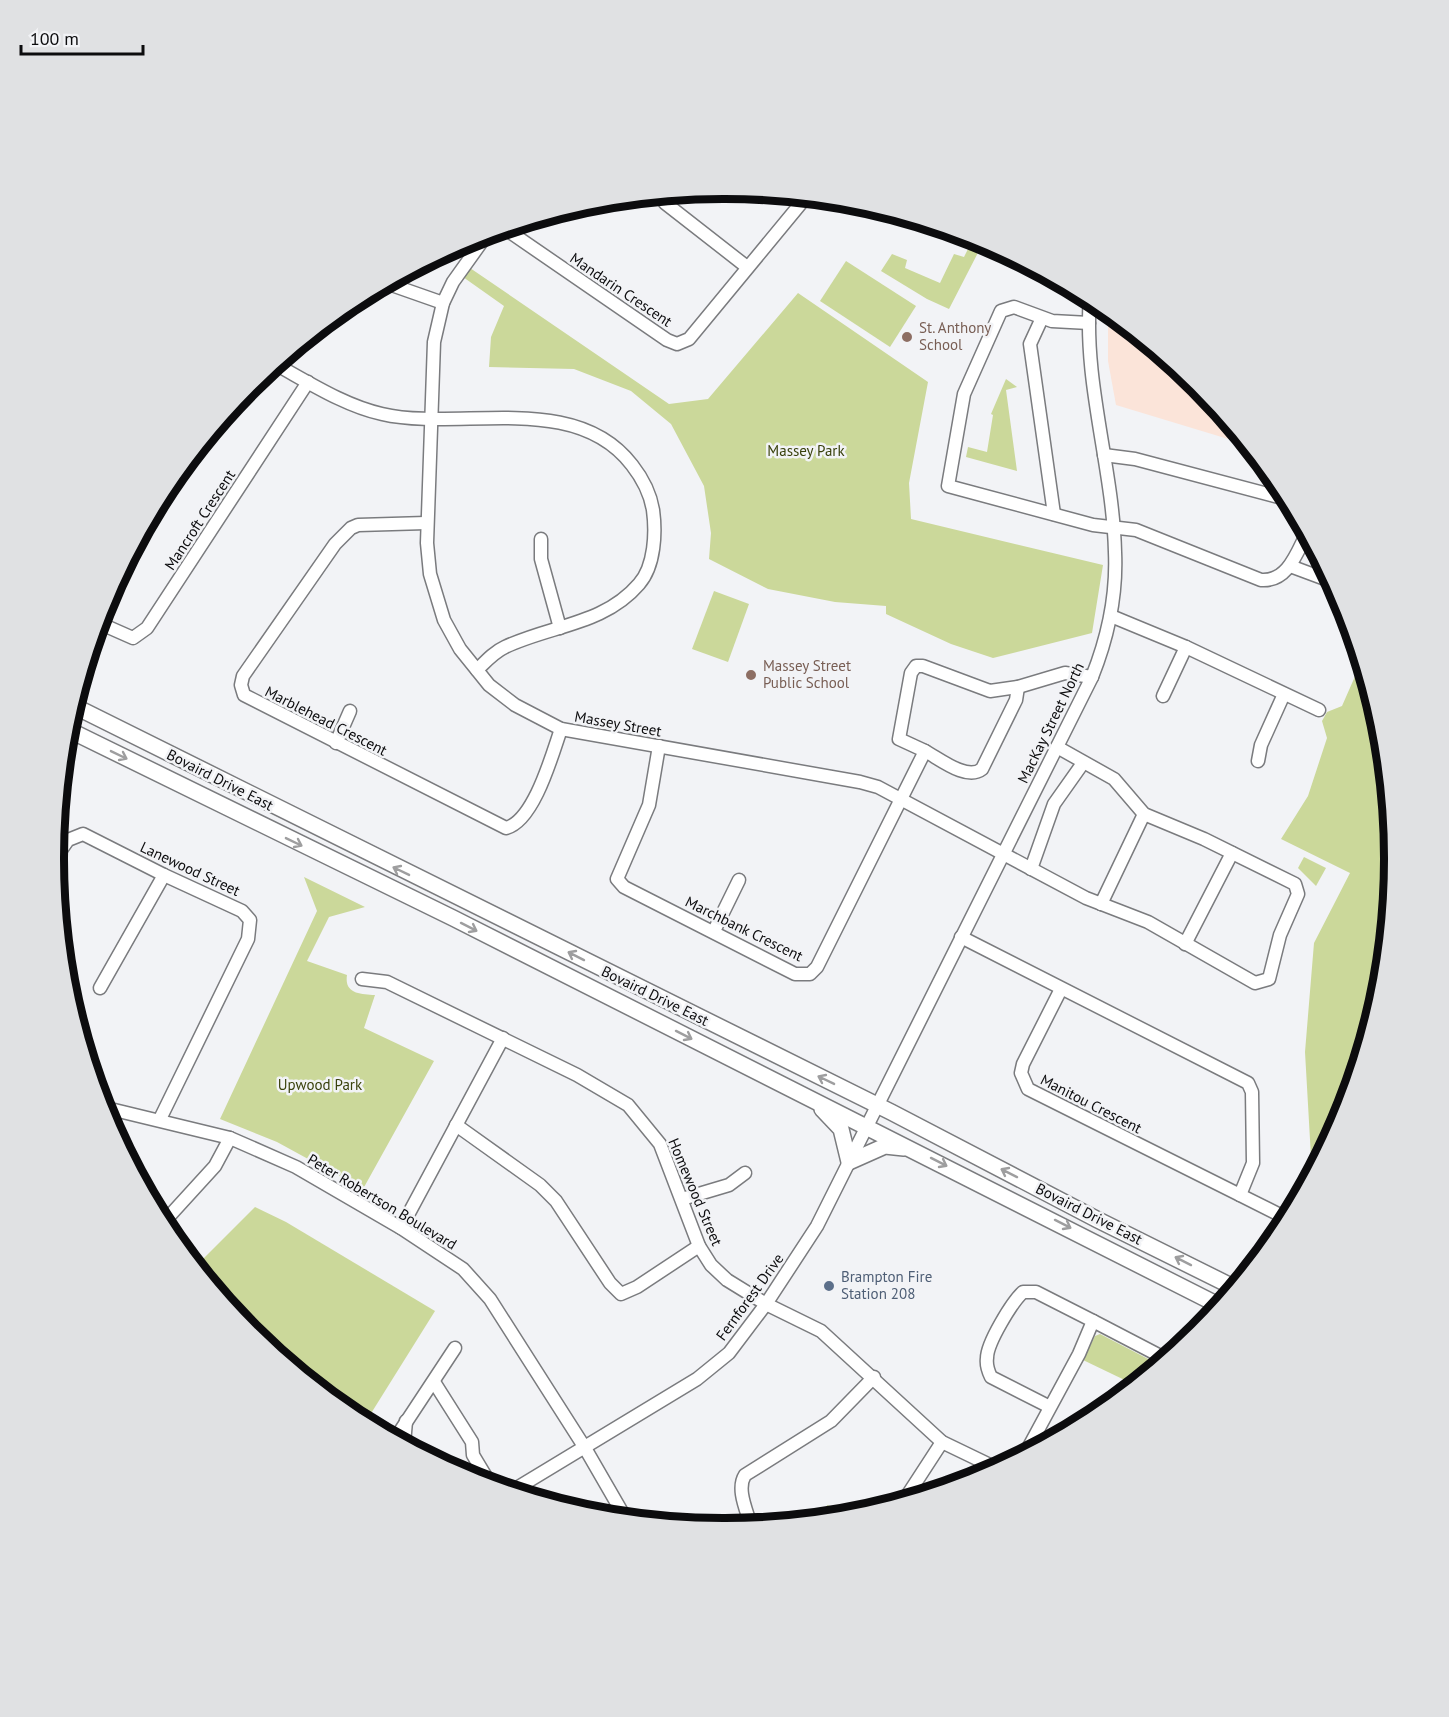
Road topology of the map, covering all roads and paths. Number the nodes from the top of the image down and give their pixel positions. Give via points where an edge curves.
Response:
1 (665, 203) dead end
2 (801, 203) edge
3 (513, 234) edge
4 (477, 247) edge
5 (747, 267) junction
6 (396, 286) edge
7 (443, 303) junction
8 (1090, 309) edge
9 (1042, 318) junction
10 (1089, 323) junction
11 (283, 368) edge
12 (308, 382) junction
13 (430, 418) junction
14 (1104, 455) junction
15 (1276, 496) edge
16 (1054, 514) junction
17 (426, 524) junction
18 (1114, 527) junction
19 (541, 539) dead end
20 (1303, 541) edge
21 (1290, 566) junction
22 (1321, 577) edge
23 (1111, 616) junction
24 (107, 627) edge
25 (560, 628) junction
26 (1186, 647) junction
27 (477, 670) junction
28 (1092, 677) junction
29 (1018, 687) junction
30 (1284, 694) junction
31 (1163, 696) dead end
32 (82, 710) edge
33 (1319, 710) dead end
34 (350, 711) dead end
35 (561, 729) junction
36 (76, 734) edge
37 (336, 742) junction
38 (659, 746) junction
39 (1057, 747) junction
40 (925, 752) junction
41 (1258, 761) dead end
42 (1083, 763) junction
43 (902, 800) junction
44 (1144, 814) junction
45 (65, 845) edge
46 (1004, 853) junction
47 (1232, 853) junction
48 (1031, 869) junction
49 (164, 875) junction
50 (739, 880) dead end
51 (1101, 904) junction
52 (714, 931) junction
53 (961, 937) junction
54 (1185, 944) junction
55 (362, 979) dead end
56 (100, 988) dead end
57 (1061, 989) junction
58 (503, 1038) junction
59 (811, 1099) junction
60 (878, 1106) junction
61 (114, 1110) edge
62 (160, 1119) junction
63 (456, 1125) junction
64 (868, 1127) junction
65 (230, 1138) junction
66 (915, 1150) junction
67 (849, 1162) junction
68 (745, 1173) dead end
69 (1240, 1195) junction
70 (682, 1199) junction
71 (170, 1215) edge
72 (1280, 1215) edge
73 (401, 1228) junction
74 (699, 1246) junction
75 (1229, 1284) edge
76 (1213, 1302) edge
77 (766, 1304) junction
78 (1093, 1321) junction
79 (455, 1348) dead end
80 (1158, 1357) edge
81 (874, 1377) junction
82 (434, 1382) junction
83 (1050, 1407) junction
84 (406, 1420) junction
85 (399, 1432) edge
86 (405, 1435) edge
87 (942, 1442) junction
88 (1031, 1442) edge
89 (585, 1448) junction
90 (987, 1464) edge
91 (483, 1472) edge
92 (521, 1486) edge
93 (910, 1491) edge
94 (621, 1510) edge
95 (749, 1517) edge

1 - 5 street
2 - 5 street, Mandarin Crescent
3 - 5 street, Mandarin Crescent via 677,344 689,339
4 - 7 street, Massey Street
6 - 7 street
7 - 13 street, Massey Street via 434,342
8 - 10 street, MacKay Street North
9 - 10 street
9 - 16 street via 1030,344
9 - 16 street via 1014,307 1001,311 964,394 948,486
10 - 14 street, MacKay Street North
11 - 12 street
12 - 13 street via 380,414
12 - 24 street, Mancroft Crescent via 147,628 133,638
13 - 17 street, Massey Street
13 - 25 street via 532,418 587,432 622,452 646,484 655,530 641,583 605,612
14 - 15 street via 1135,459
14 - 18 street, MacKay Street North
16 - 18 street
17 - 27 street, Massey Street via 430,574 444,620
17 - 37 street, Marblehead Crescent via 369,523 351,528 335,544 243,676 244,695
18 - 21 street via 1136,530 1262,580 1276,577
18 - 23 street, MacKay Street North
19 - 25 street via 541,559
20 - 21 street
21 - 22 street
23 - 26 street
23 - 28 street, MacKay Street North
25 - 27 street via 505,647
26 - 30 street
26 - 31 street
27 - 35 street, Massey Street via 515,705
28 - 29 street via 1065,673
28 - 39 street, MacKay Street North
29 - 40 street via 1016,700 977,773 968,773
29 - 40 street via 990,691 916,666 911,673 899,739
30 - 33 street
30 - 41 street
60 -> 32 main road, Bovaird Drive East
34 - 37 street
35 - 37 street, Marblehead Crescent via 524,817 516,826 506,828
35 - 38 street, Massey Street
36 -> 59 main road, Bovaird Drive East
38 - 43 street, Massey Street via 860,782
38 - 52 street, Marchbank Crescent via 649,805 617,879 624,887
39 - 42 street
39 - 46 street, MacKay Street North
40 - 43 street
42 - 44 street via 1114,779
42 - 48 street via 1054,804
43 - 46 street, Massey Street
43 - 52 street, Marchbank Crescent via 810,975 795,974
44 - 47 street
44 - 51 street
45 - 49 street, Lanewood Street via 83,834
46 - 48 street, Massey Street
46 - 53 street, MacKay Street North
47 - 54 street
47 - 54 street, Massey Street via 1289,880 1297,889 1297,898 1280,935 1272,974 1266,981 1255,983
48 - 51 street, Massey Street
49 - 56 street
49 - 62 street, Lanewood Street via 242,911 250,920 248,939
50 - 52 street
51 - 54 street, Massey Street via 1148,922
53 - 57 street
53 - 60 street, MacKay Street North
55 - 58 street, Homewood Street via 387,982
57 - 69 street via 1248,1083 1252,1092 1253,1162
57 - 69 street, Manitou Crescent via 1023,1064 1021,1073 1028,1089
58 - 63 street
58 - 70 street, Homewood Street via 628,1105 660,1144
59 - 64 main road, Bovaird Drive East
59 - 67 main road via 841,1129
60 - 64 street, MacKay Street North
75 -> 60 main road, Bovaird Drive East
61 - 62 street, Peter Robertson Boulevard
62 - 65 street, Peter Robertson Boulevard
63 - 73 street
63 - 74 street via 540,1185 556,1201 621,1294
64 - 66 main road, Bovaird Drive East
64 - 67 street, Fernforest Drive
65 - 71 street via 215,1166
65 - 73 street, Peter Robertson Boulevard via 296,1167
66 - 67 main road via 885,1146
66 -> 76 main road, Bovaird Drive East
67 - 77 street, Fernforest Drive via 817,1226
68 - 70 street via 729,1185
69 - 72 street, Manitou Crescent
70 - 74 street, Homewood Street
73 - 89 street, Peter Robertson Boulevard via 463,1269 490,1299
74 - 77 street, Homewood Street via 727,1280
77 - 81 street, Homewood Street via 821,1331
77 - 89 street, Fernforest Drive via 729,1353 697,1379
78 - 80 street
78 - 83 street
78 - 83 street via 1036,1292 1023,1292 1013,1301 986,1356 987,1369 991,1377
79 - 82 street
81 - 87 street, Homewood Street
81 - 95 street via 831,1422 745,1475 741,1491
82 - 84 street
82 - 91 street via 471,1442 473,1455
83 - 88 street
84 - 85 street
84 - 86 street
87 - 90 street, Homewood Street
87 - 93 street
89 - 92 street, Fernforest Drive
89 - 94 street, Peter Robertson Boulevard

